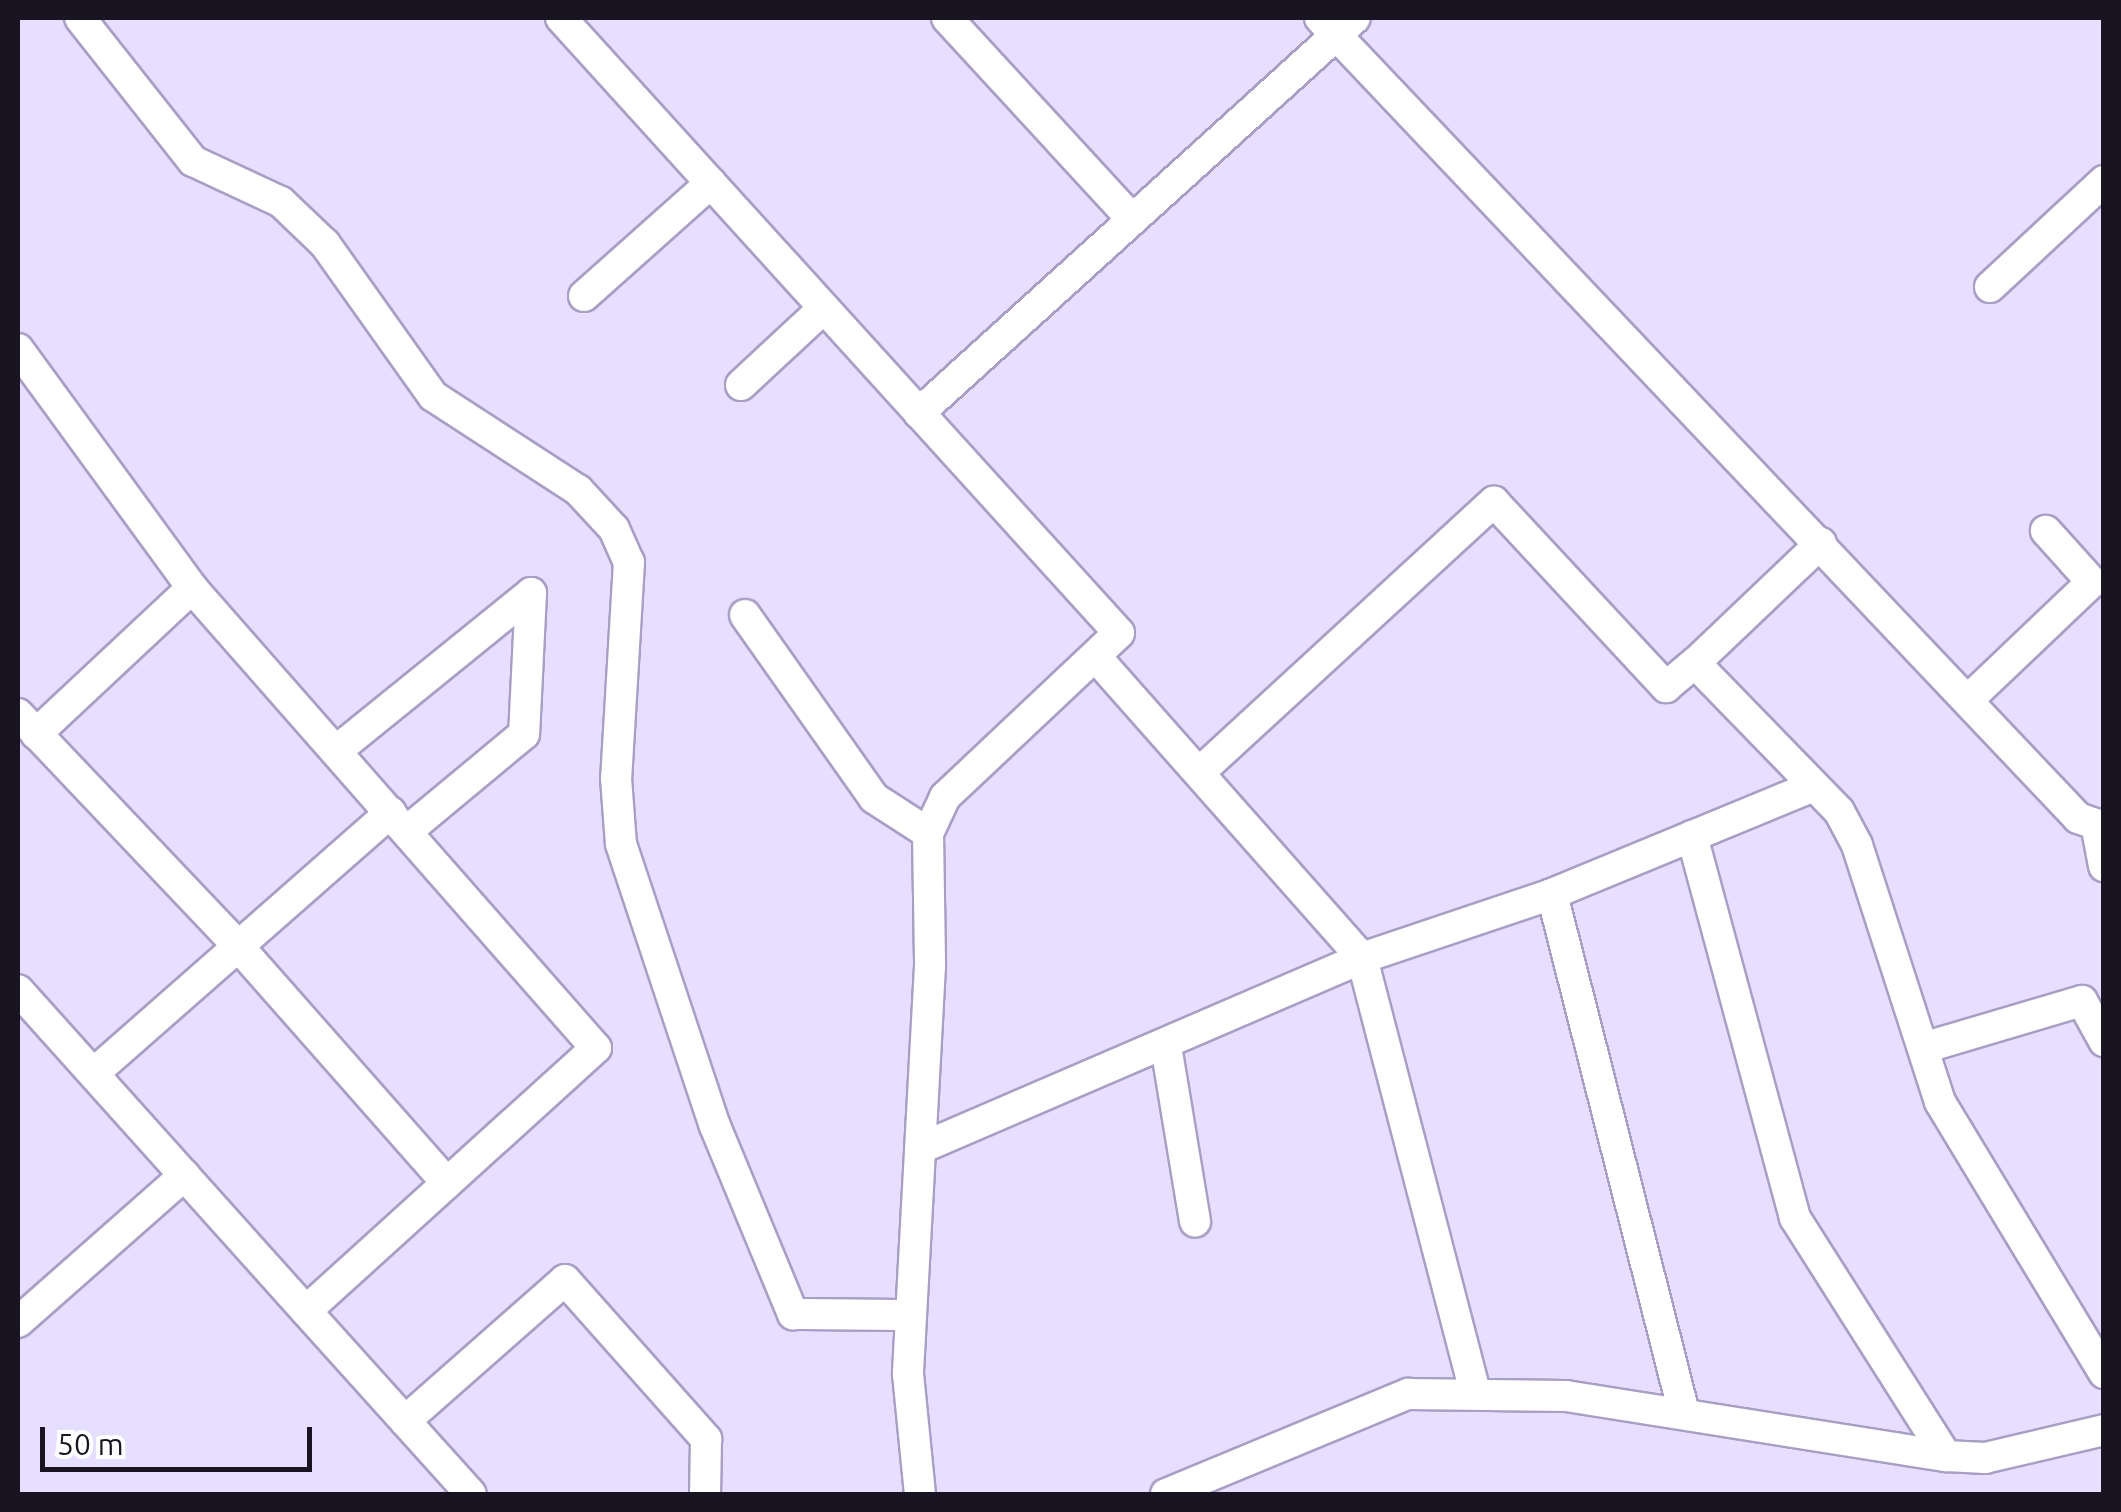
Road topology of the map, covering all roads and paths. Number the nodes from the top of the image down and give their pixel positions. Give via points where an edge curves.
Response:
1 (80, 18) edge
2 (561, 18) edge
3 (947, 18) edge
4 (1337, 23) edge
5 (2104, 181) edge
6 (711, 184) junction
7 (1132, 219) junction
8 (1990, 287) dead end
9 (584, 296) dead end
10 (824, 308) junction
11 (18, 350) edge
12 (740, 385) dead end
13 (919, 412) junction
14 (2046, 531) dead end
15 (1821, 543) junction
16 (192, 588) junction
17 (745, 615) dead end
18 (1095, 656) junction
19 (1695, 663) junction
20 (1968, 700) junction
21 (27, 724) edge
22 (336, 750) junction
23 (1201, 771) junction
24 (1814, 786) junction
25 (399, 821) junction
26 (2100, 826) edge
27 (928, 833) junction
28 (1692, 836) junction
29 (2104, 866) edge
30 (1552, 894) junction
31 (238, 946) junction
32 (1362, 958) junction
33 (18, 990) edge
34 (2093, 997) edge
35 (2104, 1040) edge
36 (1166, 1046) junction
37 (1923, 1048) junction
38 (94, 1072) junction
39 (921, 1148) junction
40 (185, 1175) junction
41 (447, 1183) junction
42 (1195, 1222) dead end
43 (306, 1311) junction
44 (912, 1315) junction
45 (18, 1322) edge
46 (2104, 1373) edge
47 (1475, 1393) junction
48 (1684, 1413) junction
49 (405, 1421) junction
50 (2104, 1430) edge
51 (1946, 1456) junction
52 (471, 1494) edge
53 (706, 1494) edge
54 (920, 1494) edge
55 (1166, 1494) edge

1 - 44 street via 194,161 281,202 325,244 433,396 578,490 614,529 629,562 616,778 621,844 715,1126 793,1314
2 - 6 street
3 - 7 street
4 - 7 street
4 - 15 street
5 - 8 street
6 - 9 street
6 - 10 street
7 - 13 street
10 - 12 street
10 - 13 street
11 - 16 street
13 - 18 street via 1119,633
14 - 20 street via 2092,582
15 - 19 street
15 - 20 street
16 - 21 street
16 - 22 street
17 - 27 street via 874,798
18 - 23 street
18 - 27 street via 945,798
19 - 23 street via 1666,687 1494,502
19 - 24 street
20 - 26 street via 2078,818
21 - 31 street
22 - 25 street
22 - 25 street via 531,593 524,734
23 - 32 street
24 - 28 street
24 - 37 street via 1840,811 1858,845
25 - 31 street
25 - 41 street via 596,1048
26 - 29 street
27 - 39 street
28 - 30 street
28 - 51 street via 1796,1218
30 - 32 street
30 - 48 street
31 - 38 street
31 - 41 street
32 - 36 street
32 - 47 street
33 - 38 street
34 - 35 street
34 - 37 street
36 - 39 street
36 - 42 street
37 - 46 street via 1962,1146
38 - 40 street
39 - 44 street
40 - 43 street
40 - 45 street
41 - 43 street
43 - 49 street
44 - 54 street via 908,1374
47 - 48 street via 1566,1396
47 - 55 street via 1391,1400
48 - 51 street
49 - 52 street
49 - 53 street via 564,1280 706,1439
50 - 51 street via 1985,1458

